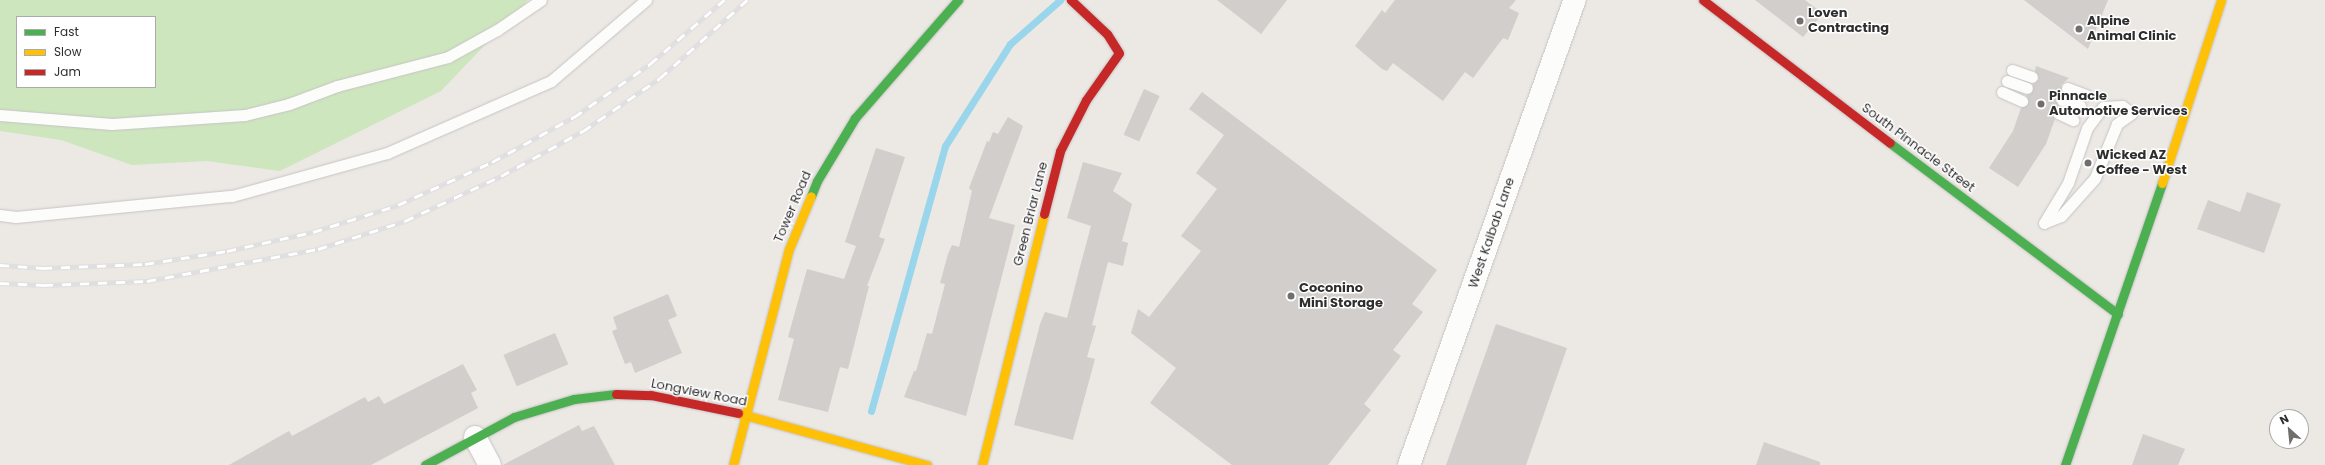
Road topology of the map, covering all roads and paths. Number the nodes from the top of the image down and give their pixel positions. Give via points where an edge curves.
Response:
1 (542, 0) edge
2 (646, 0) edge
3 (958, 0) edge
4 (1072, 0) edge
5 (1575, 0) edge
6 (1703, 0) edge
7 (2222, 0) edge
8 (2012, 70) dead end
9 (2032, 77) dead end
10 (2007, 81) dead end
11 (2027, 88) dead end
12 (2067, 88) dead end
13 (2002, 92) dead end
14 (2086, 94) dead end
15 (2022, 100) dead end
16 (2062, 100) dead end
17 (2080, 106) dead end
18 (2058, 113) dead end
19 (0, 115) edge
20 (2073, 120) dead end
21 (0, 215) edge
22 (2044, 223) joint
23 (2118, 314) junction
24 (744, 415) junction
25 (475, 438) junction
26 (425, 465) edge
27 (490, 465) edge
28 (733, 465) edge
29 (927, 465) edge
30 (982, 465) edge
31 (1409, 465) edge
32 (2065, 465) edge

1 - 19 lane via 497,30 448,56 337,86 289,104 245,115 112,124
2 - 21 lane via 551,81 387,154 232,196 16,217
3 - 24 street, Tower Road via 855,118 817,181 789,249
4 - 30 street, Green Briar Lane via 1108,34 1119,53 1086,100 1060,151
5 - 31 street, West Kaibab Lane
6 - 23 street, South Pinnacle Street via 1958,196
7 - 23 street
8 - 9 lane
10 - 11 lane
12 - 14 lane
13 - 15 lane
16 - 17 lane
18 - 20 lane
22 - 22 lane via 2060,216 2095,178 2117,124 2132,113 2122,106 2103,107 2087,128 2068,183
23 - 32 street
24 - 25 street, Longview Road via 652,395 613,394 574,399 540,408
24 - 28 street, Tower Road
24 - 29 street, Longview Road
25 - 26 street, Longview Road
25 - 27 street

